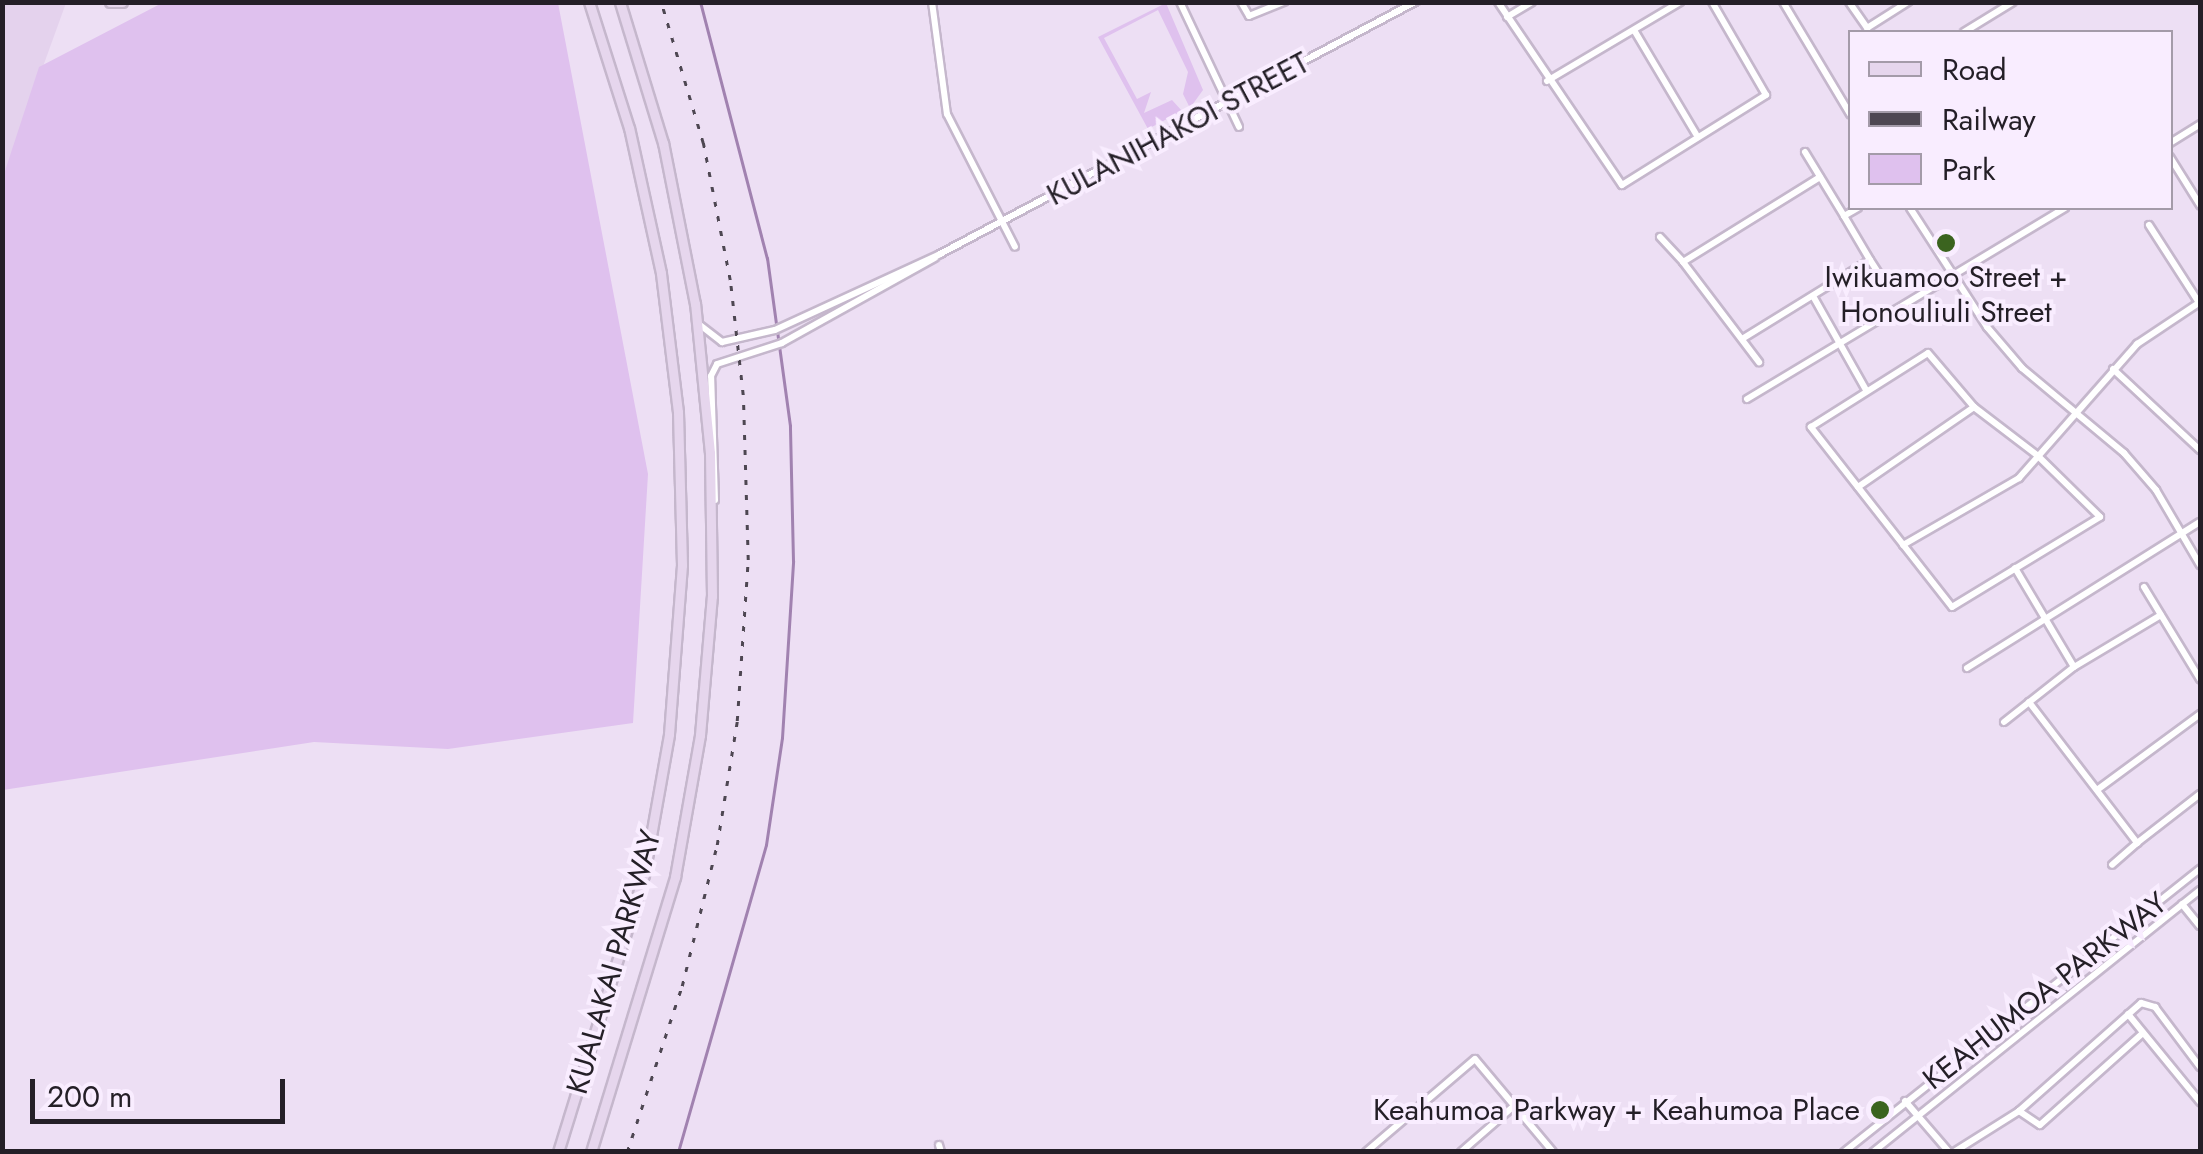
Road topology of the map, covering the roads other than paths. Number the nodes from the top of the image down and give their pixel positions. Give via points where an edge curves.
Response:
1 (110, 2) edge
2 (122, 2) edge
3 (589, 2) edge
4 (620, 2) edge
5 (932, 2) edge
6 (1180, 2) edge
7 (1242, 2) edge
8 (1284, 2) edge
9 (1415, 2) edge
10 (1498, 2) edge
11 (1532, 2) edge
12 (1680, 2) edge
13 (1712, 2) edge
14 (1783, 2) edge
15 (1849, 2) edge
16 (1908, 2) edge
17 (2013, 2) edge
18 (1507, 17) junction
19 (1634, 30) junction
20 (1967, 30) edge
21 (1548, 81) junction
22 (1226, 103) junction
23 (1848, 104) edge
24 (2200, 124) edge
25 (1239, 127) dead end
26 (1696, 134) junction
27 (2173, 141) edge
28 (1805, 152) dead end
29 (2173, 162) edge
30 (1820, 177) junction
31 (2200, 205) edge
32 (1854, 210) edge
33 (1911, 210) edge
34 (2062, 210) edge
35 (1844, 216) junction
36 (1002, 222) junction
37 (2150, 225) dead end
38 (1660, 237) dead end
39 (1016, 247) dead end
40 (940, 254) junction
41 (1870, 260) junction
42 (1683, 262) junction
43 (1953, 275) junction
44 (1885, 283) dead end
45 (1812, 296) junction
46 (2200, 304) edge
47 (696, 311) junction
48 (1742, 339) junction
49 (1840, 343) junction
50 (1759, 362) dead end
51 (2112, 369) junction
52 (1866, 390) junction
53 (1747, 399) dead end
54 (1974, 407) junction
55 (2073, 412) junction
56 (2200, 450) edge
57 (2038, 456) junction
58 (1858, 487) junction
59 (2200, 522) edge
60 (712, 530) junction
61 (2181, 533) junction
62 (1903, 545) junction
63 (2200, 565) edge
64 (2015, 568) junction
65 (2144, 587) dead end
66 (2161, 615) junction
67 (2043, 618) junction
68 (2074, 667) junction
69 (1968, 668) dead end
70 (2200, 679) edge
71 (2029, 702) junction
72 (2200, 714) edge
73 (2004, 722) dead end
74 (2096, 790) junction
75 (2200, 794) edge
76 (2138, 843) junction
77 (2112, 865) dead end
78 (2200, 869) edge
79 (2200, 890) edge
80 (2182, 904) junction
81 (2200, 926) edge
82 (2128, 1014) junction
83 (2144, 1033) junction
84 (2200, 1067) edge
85 (2200, 1088) edge
86 (2194, 1094) junction
87 (1905, 1101) junction
88 (2200, 1102) edge
89 (1514, 1106) junction
90 (2018, 1111) junction
91 (1916, 1114) junction
92 (558, 1152) edge
93 (591, 1152) edge
94 (1366, 1152) edge
95 (1460, 1152) edge
96 (1554, 1152) edge
97 (1844, 1152) edge
98 (1874, 1152) edge
99 (1952, 1152) edge

1 - 2 main road
3 - 92 main road, KUALAKAI PARKWAY via 633,142 661,274 678,412 682,566 669,734 644,874
4 - 47 main road, KUALAKAI PARKWAY via 663,143
5 - 36 street via 943,102
6 - 22 street
7 - 8 street via 1249,16
9 - 22 street, KULANIHAKOI STREET
10 - 18 street
11 - 18 street
12 - 19 street
13 - 26 street via 1766,95
14 - 23 street
15 - 16 street via 1867,28
17 - 20 street
18 - 21 street
19 - 21 street
19 - 26 street
21 - 26 street via 1622,185
22 - 25 street
22 - 36 street, KULANIHAKOI STREET
24 - 27 street
28 - 30 street
29 - 31 street
30 - 35 street
30 - 42 street
32 - 35 street
33 - 43 street
34 - 43 street
35 - 41 street
36 - 39 street
36 - 40 street, KULANIHAKOI STREET
37 - 46 street
38 - 42 street
40 - 47 street, KULANIHAKOI STREET via 734,342 712,339
40 - 60 street, KULANIHAKOI STREET via 810,328 721,360 712,372
41 - 44 street
41 - 45 street
42 - 48 street
43 - 49 street
43 - 55 street via 2022,368
45 - 48 street
45 - 49 street
46 - 51 street via 2137,344
47 - 60 main road, KUALAKAI PARKWAY
48 - 50 street
49 - 52 street
49 - 53 street
51 - 55 street
51 - 56 street
52 - 54 street via 1928,353
52 - 58 street via 1811,427
54 - 57 street
54 - 58 street
55 - 57 street
55 - 61 street via 2124,453
57 - 62 street via 2019,478
57 - 64 street via 2100,517
58 - 62 street
59 - 61 street
60 - 93 main road, KUALAKAI PARKWAY via 708,662 684,833 656,954
61 - 63 street
61 - 67 street
62 - 64 street via 1952,607
64 - 67 street
65 - 66 street
66 - 68 street
66 - 70 street
67 - 68 street
67 - 69 street
68 - 71 street
71 - 73 street
71 - 74 street
72 - 74 street
74 - 76 street
75 - 76 street
76 - 77 street
78 - 87 street, KEAHUMOA PARKWAY
79 - 80 street, KEAHUMOA PARKWAY
80 - 81 street
80 - 91 street, KEAHUMOA PARKWAY
82 - 83 street
82 - 84 street via 2141,1003 2155,1006
82 - 90 street
83 - 86 street
83 - 90 street via 2040,1125
85 - 86 street
86 - 88 street
87 - 91 street
87 - 97 street, KEAHUMOA PARKWAY
89 - 94 street via 1475,1059
89 - 95 street
89 - 96 street
90 - 99 street
91 - 98 street, KEAHUMOA PARKWAY
91 - 99 street

